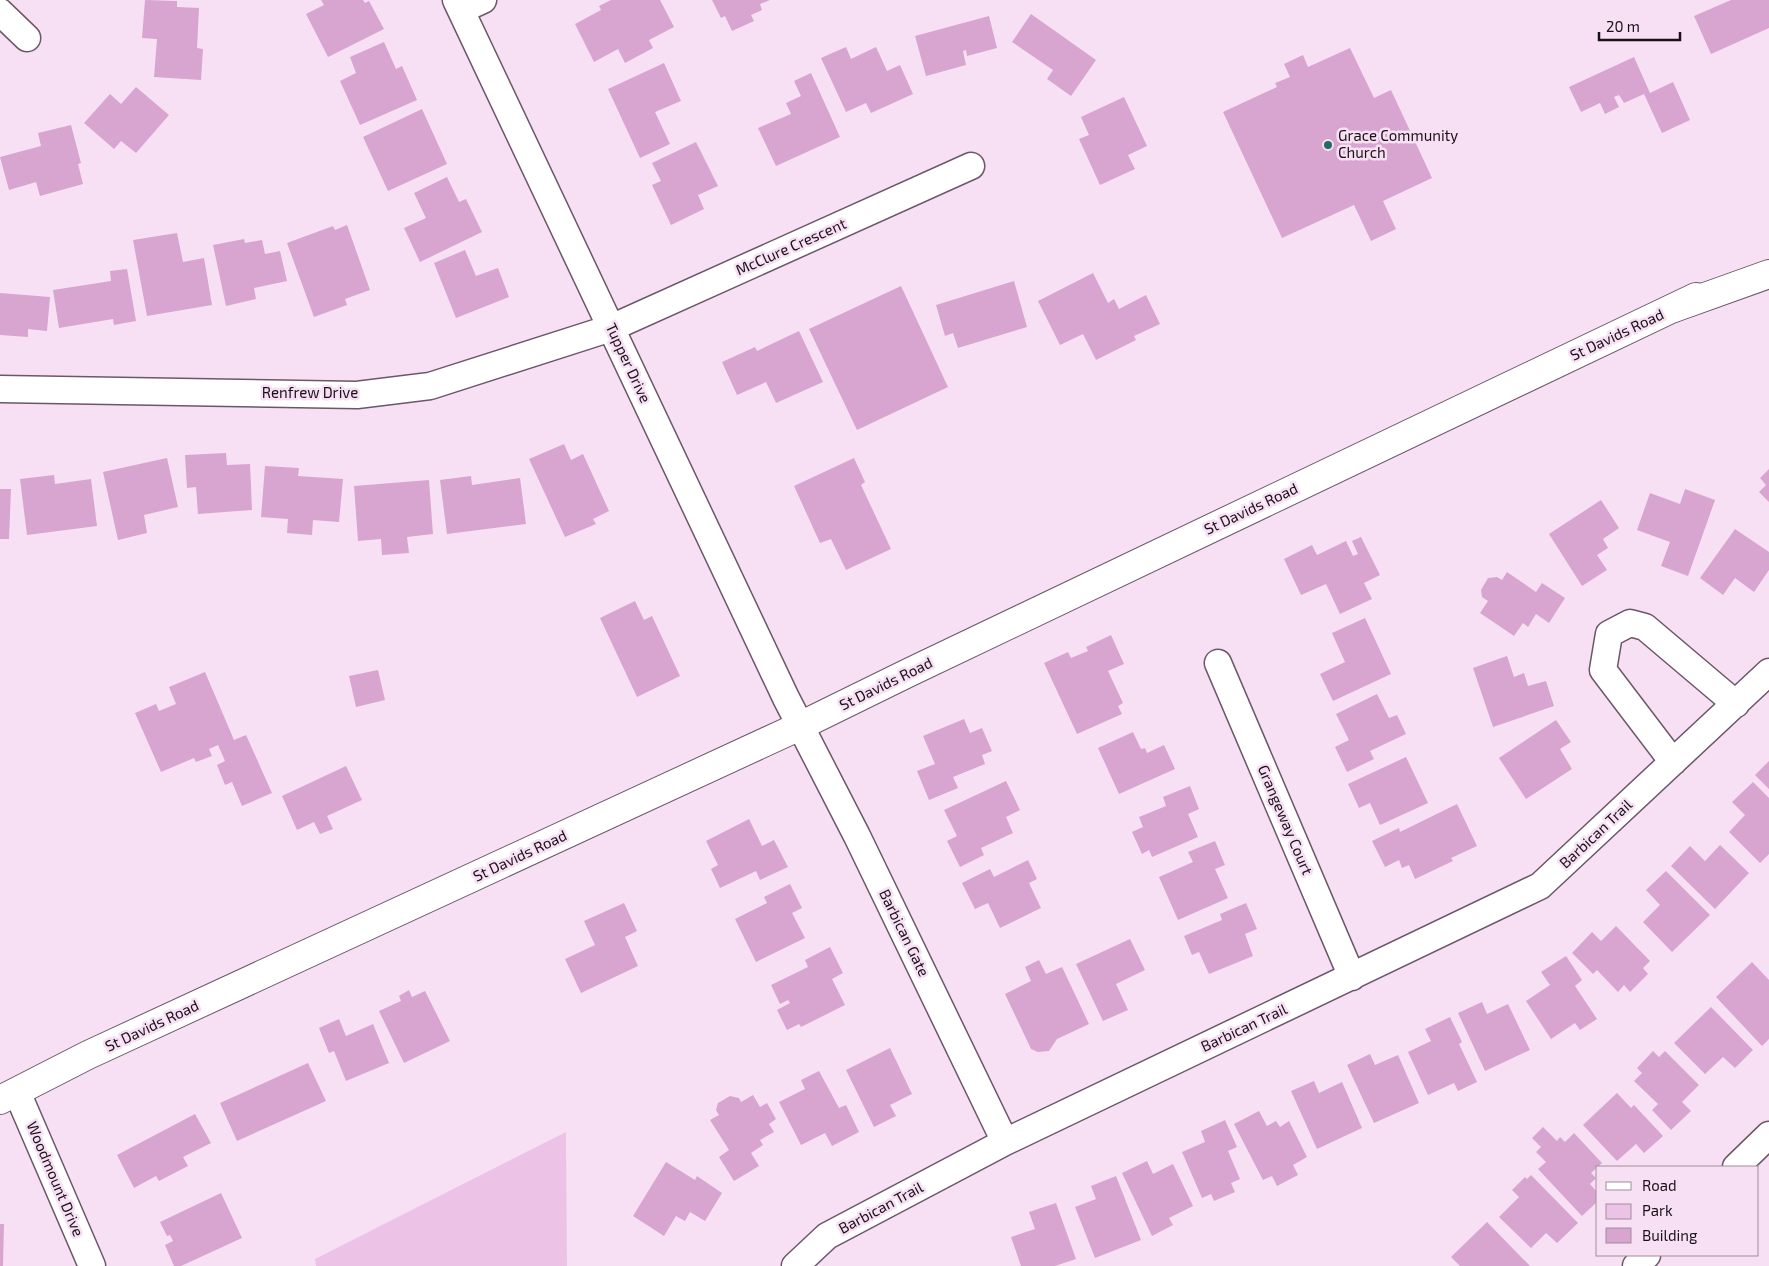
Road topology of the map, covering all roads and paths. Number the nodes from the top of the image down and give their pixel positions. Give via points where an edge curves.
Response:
1 (467, 3) edge
2 (0, 12) edge
3 (27, 38) dead end
4 (972, 166) dead end
5 (1769, 261) edge
6 (1769, 274) edge
7 (1674, 308) junction
8 (611, 328) junction
9 (0, 388) edge
10 (1218, 663) dead end
11 (1769, 672) edge
12 (1736, 704) junction
13 (800, 726) junction
14 (1673, 762) junction
15 (1352, 977) junction
16 (9, 1096) edge
17 (1769, 1135) edge
18 (1005, 1142) junction
19 (1737, 1166) edge
20 (1646, 1256) edge
21 (92, 1266) edge
22 (795, 1266) edge
23 (1636, 1266) edge

1 - 8 street, Tupper Drive
2 - 3 street
4 - 8 street, McClure Crescent
5 - 7 main road, St Davids Road
6 - 7 main road
7 - 13 main road, St Davids Road
8 - 9 street, Renfrew Drive via 430,386 357,395
8 - 13 street, Tupper Drive
10 - 15 street, Grangeway Court
11 - 12 street, Barbican Trail
12 - 14 street, Barbican Trail
12 - 14 street via 1645,627 1630,623 1609,634 1604,670
13 - 16 main road, St Davids Road via 88,1055
13 - 18 street, Barbican Gate
14 - 15 street, Barbican Trail via 1540,886
15 - 18 street, Barbican Trail
16 - 21 street, Woodmount Drive
17 - 19 street
18 - 22 street, Barbican Trail via 827,1236
20 - 23 street

